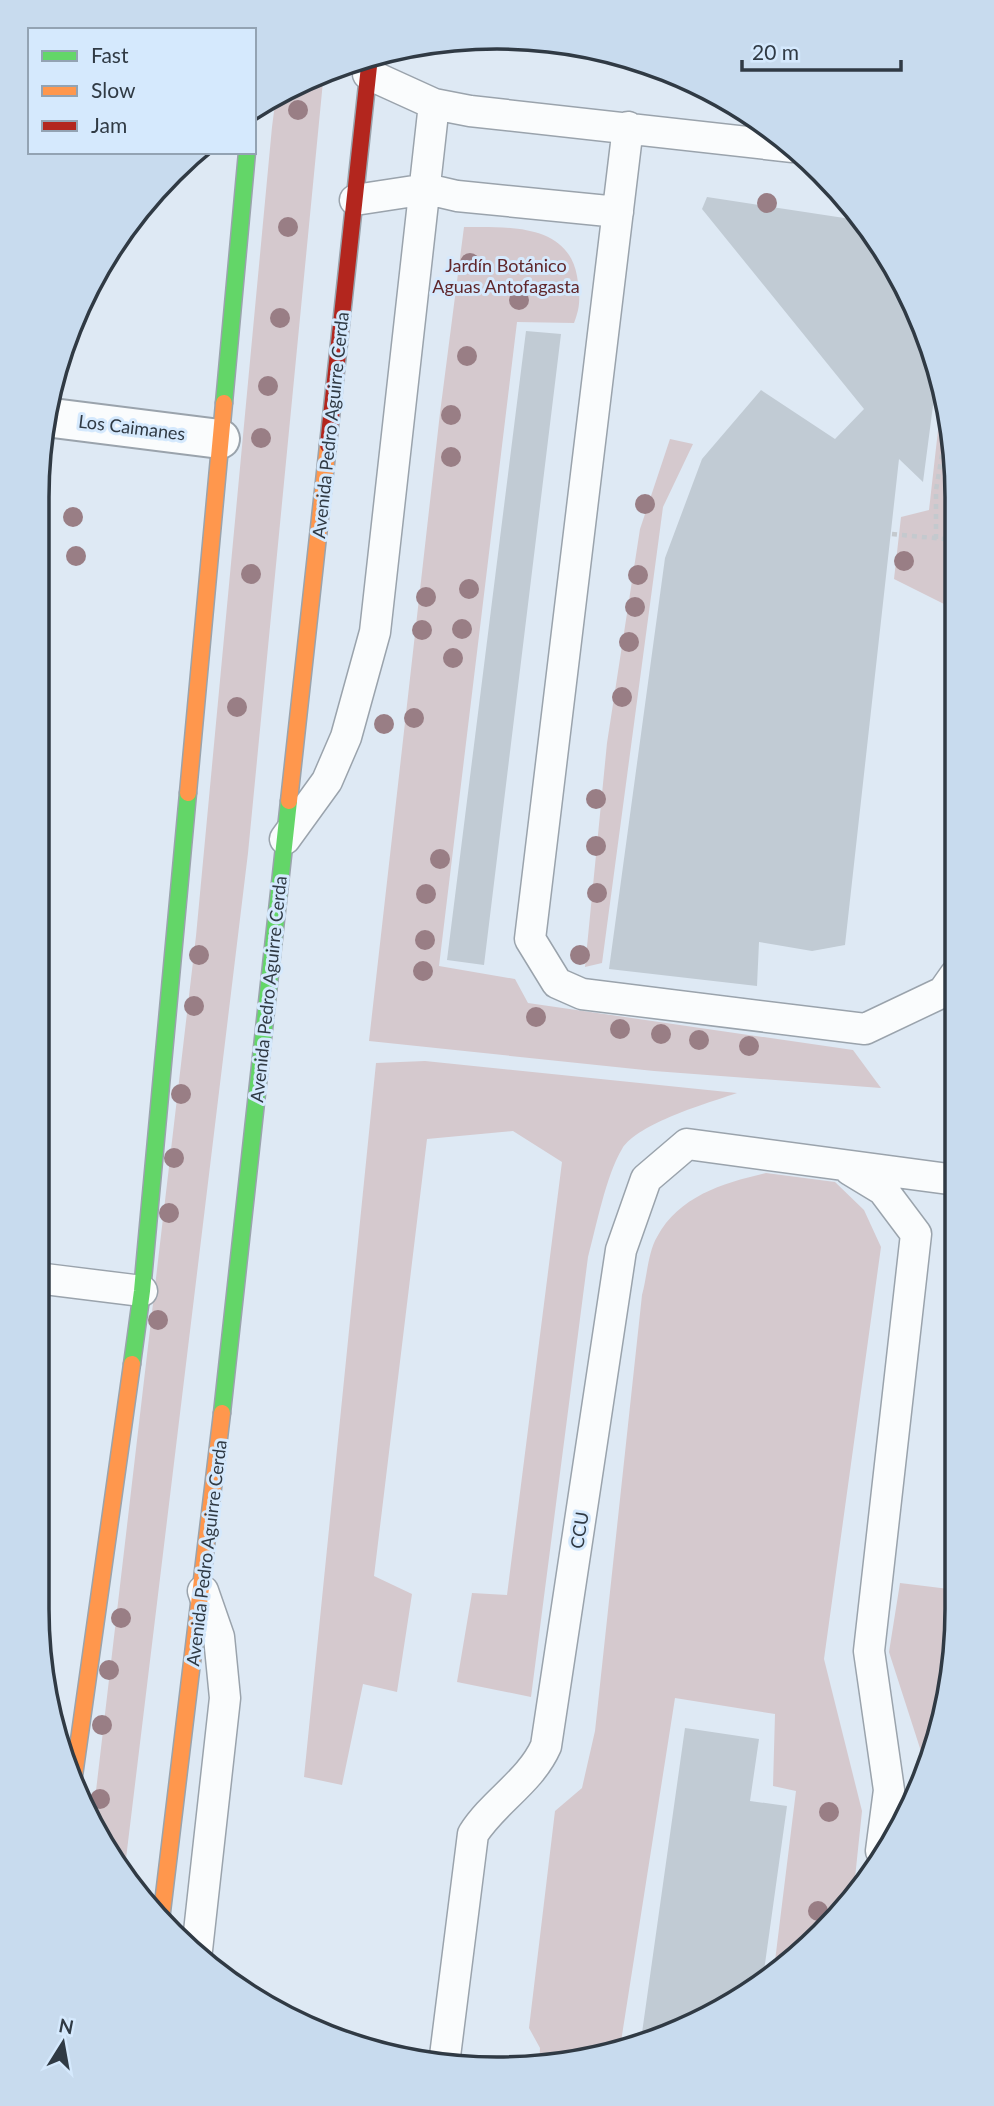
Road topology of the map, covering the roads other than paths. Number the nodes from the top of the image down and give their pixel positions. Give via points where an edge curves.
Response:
1 (371, 67) edge
2 (369, 68) edge
3 (434, 104) junction
4 (628, 127) junction
5 (773, 145) edge
6 (247, 154) edge
7 (426, 189) junction
8 (355, 200) junction
9 (618, 212) junction
10 (57, 418) edge
11 (220, 439) junction
12 (285, 839) junction
13 (945, 989) edge
14 (841, 1164) junction
15 (945, 1178) edge
16 (49, 1279) edge
17 (142, 1291) junction
18 (202, 1588) junction
19 (76, 1761) edge
20 (883, 1836) edge
21 (163, 1907) edge
22 (198, 1942) edge
23 (445, 2054) edge

1 - 3 lane
2 - 8 main road, Avenida Pedro Aguirre Cerda
3 - 4 lane
3 - 7 lane
4 - 5 lane
4 - 9 lane
6 - 11 main road
7 - 8 lane
7 - 9 lane
7 - 12 lane via 375,632 345,737 327,781
8 - 12 main road, Avenida Pedro Aguirre Cerda
9 - 13 lane via 530,939 557,983 582,993 865,1029
10 - 11 street, Los Caimanes
11 - 17 main road
12 - 18 main road, Avenida Pedro Aguirre Cerda
14 - 15 lane, CCU
14 - 20 lane, CCU via 883,1189 916,1234 869,1651 889,1790
14 - 23 lane, CCU via 687,1144 646,1179 621,1250 546,1746 537,1768 485,1815 472,1834
16 - 17 lane
17 - 19 main road
18 - 21 main road, Avenida Pedro Aguirre Cerda
18 - 22 lane via 219,1637 225,1698

